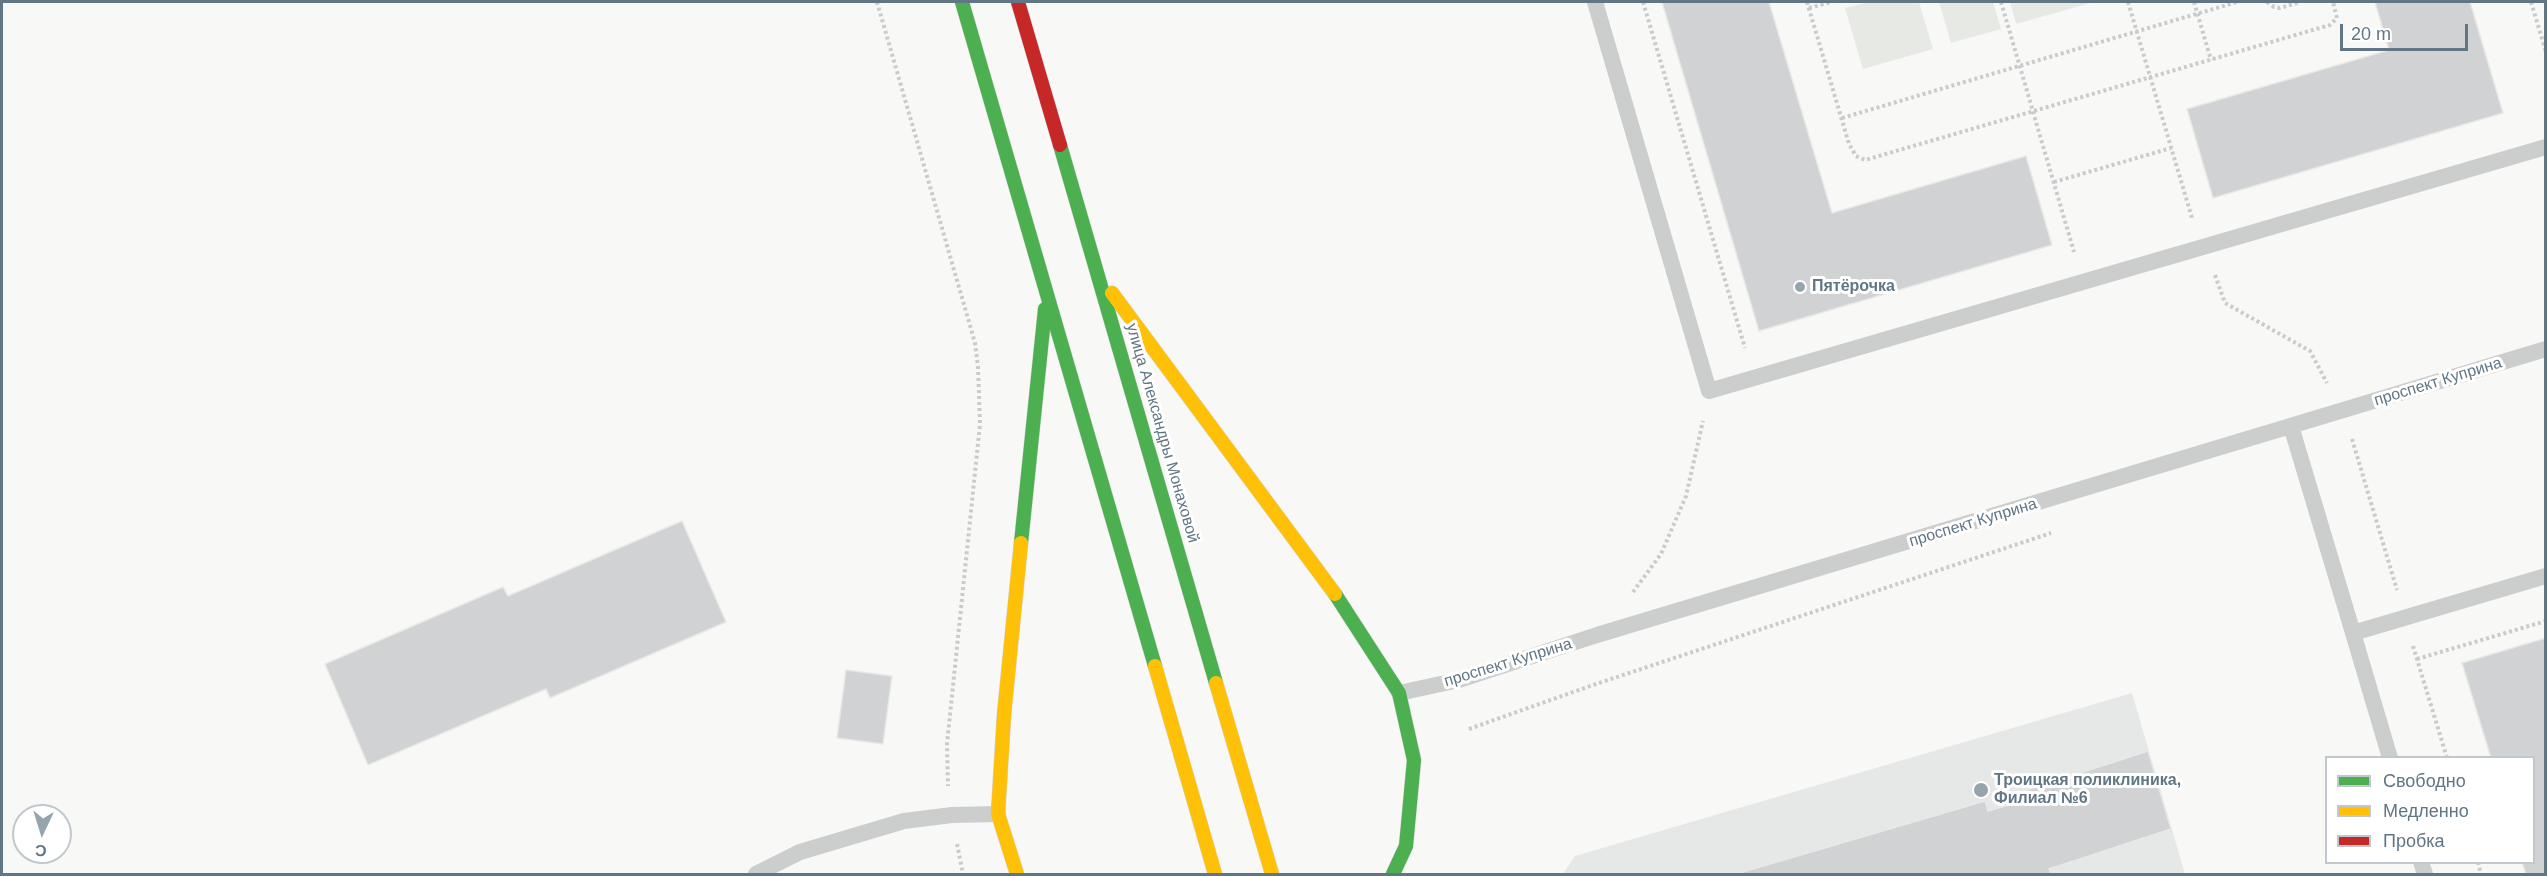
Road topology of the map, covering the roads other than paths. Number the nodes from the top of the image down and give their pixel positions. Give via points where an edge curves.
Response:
1 (962, 2) edge
2 (1018, 2) edge
3 (1595, 2) edge
4 (2546, 147) edge
5 (1099, 277) junction
6 (1047, 292) junction
7 (2546, 349) edge
8 (2291, 426) junction
9 (2546, 576) edge
10 (2352, 633) junction
11 (1399, 693) junction
12 (2389, 756) edge
13 (998, 814) junction
14 (756, 874) edge
15 (1017, 874) edge
16 (1215, 874) edge
17 (1272, 874) edge
18 (1393, 874) edge

1 - 6 main road
2 - 5 main road, улица Александры Монаховой
3 - 4 lane via 1709,391
5 - 11 main road via 1350,615
5 - 17 main road, улица Александры Монаховой
6 - 13 main road via 1005,704
6 - 16 main road
7 - 8 lane, проспект Куприна
8 - 10 lane
8 - 11 lane, проспект Куприна via 1459,680
9 - 10 lane
10 - 12 lane
11 - 18 main road via 1414,760 1406,846
13 - 14 lane via 904,821 800,852
13 - 15 main road

